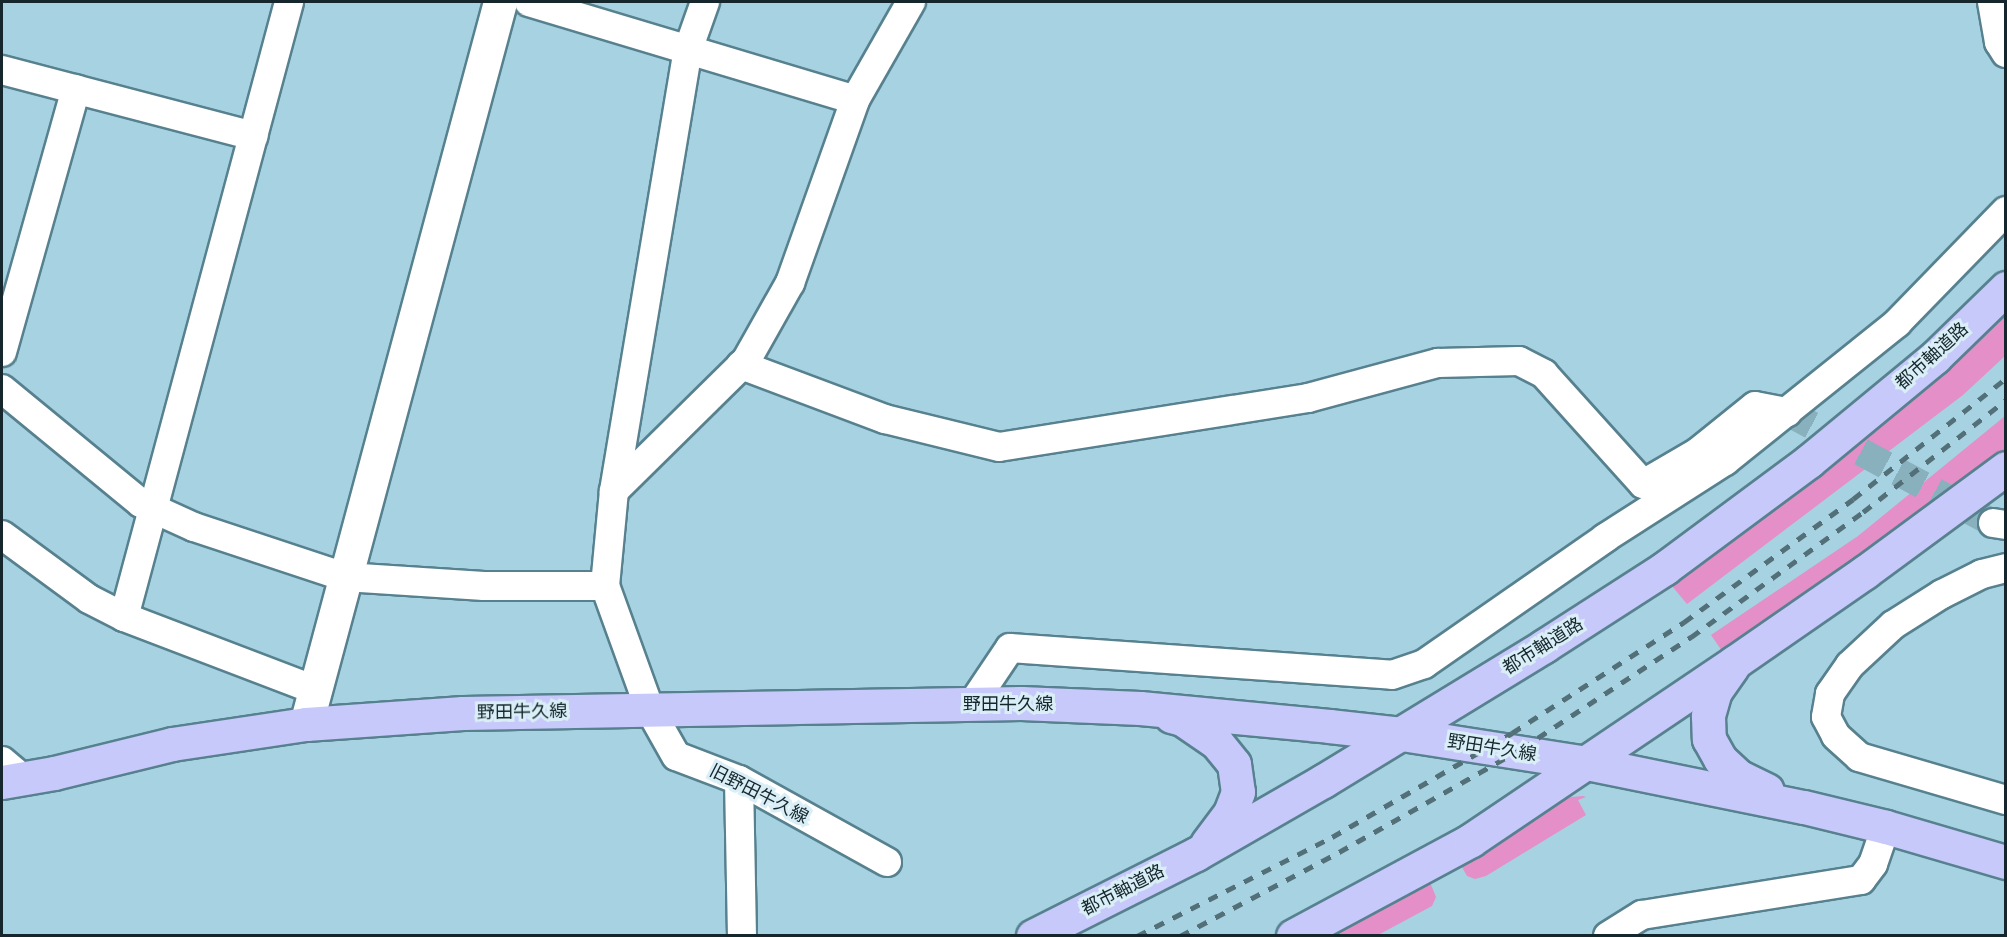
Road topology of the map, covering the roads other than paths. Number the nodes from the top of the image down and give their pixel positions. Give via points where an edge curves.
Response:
1 (289, 2) edge
2 (500, 2) edge
3 (529, 2) edge
4 (705, 2) edge
5 (911, 2) edge
6 (1992, 2) edge
7 (688, 50) junction
8 (2006, 53) edge
9 (2, 70) edge
10 (76, 89) junction
11 (855, 100) junction
12 (253, 136) junction
13 (2006, 211) edge
14 (2006, 288) edge
15 (2, 352) edge
16 (741, 365) junction
17 (2, 389) edge
18 (1787, 412) junction
19 (2006, 468) edge
20 (614, 491) junction
21 (154, 510) junction
22 (2, 535) edge
23 (2006, 568) edge
24 (345, 577) junction
25 (605, 586) junction
26 (124, 617) junction
27 (1735, 662) junction
28 (315, 690) junction
29 (973, 704) junction
30 (1140, 708) junction
31 (650, 710) junction
32 (306, 724) junction
33 (1402, 734) junction
34 (1587, 763) junction
35 (8, 774) edge
36 (739, 780) junction
37 (2006, 800) edge
38 (1804, 807) junction
39 (1886, 827) junction
40 (1196, 854) junction
41 (2003, 859) edge
42 (887, 862) dead end
43 (742, 936) edge
44 (1032, 936) edge
45 (1293, 936) edge
46 (1608, 936) edge

1 - 12 street
2 - 24 street
3 - 7 street
4 - 7 street
5 - 11 street
6 - 8 street via 1999,42
7 - 11 street
7 - 20 street
9 - 10 street
10 - 12 street
10 - 15 street
11 - 16 street via 790,284
12 - 21 street
13 - 18 street via 1898,323
14 - 33 main road, 都市軸道路 via 1935,357 1854,424 1684,554
16 - 18 street via 885,419 999,447 1308,398 1438,363 1519,361 1544,374 1643,484 1698,452 1755,406
16 - 20 street
17 - 21 street via 52,433
18 - 29 street via 1725,461 1605,538 1424,664 1392,675 1010,648
19 - 27 main road
20 - 25 street
21 - 24 street
21 - 26 street
22 - 26 street via 89,598
23 - 37 street via 1982,574 1942,594 1893,625 1850,665 1830,694 1826,717 1836,736 1859,757
24 - 25 street via 484,586
24 - 28 street
25 - 31 street, 旧野田牛久線
26 - 28 street
27 - 34 main road
27 - 38 main road via 1715,691 1708,716 1709,740 1720,759 1738,776
28 - 32 street
29 - 30 main road, 野田牛久線
29 - 31 main road, 野田牛久線
30 - 33 main road, 野田牛久線
30 - 40 main road via 1182,719 1217,742 1234,764 1239,792 1230,813
31 - 32 main road, 野田牛久線 via 463,713
31 - 36 street, 旧野田牛久線 via 676,756
32 - 35 main road, 野田牛久線
33 - 34 main road, 野田牛久線
33 - 40 main road, 都市軸道路
34 - 38 main road, 野田牛久線
34 - 45 main road via 1471,840
36 - 42 street, 旧野田牛久線
36 - 43 street
38 - 39 main road, 野田牛久線
39 - 41 main road, 野田牛久線
39 - 46 street via 1873,864 1861,880 1642,915
40 - 44 main road, 都市軸道路

